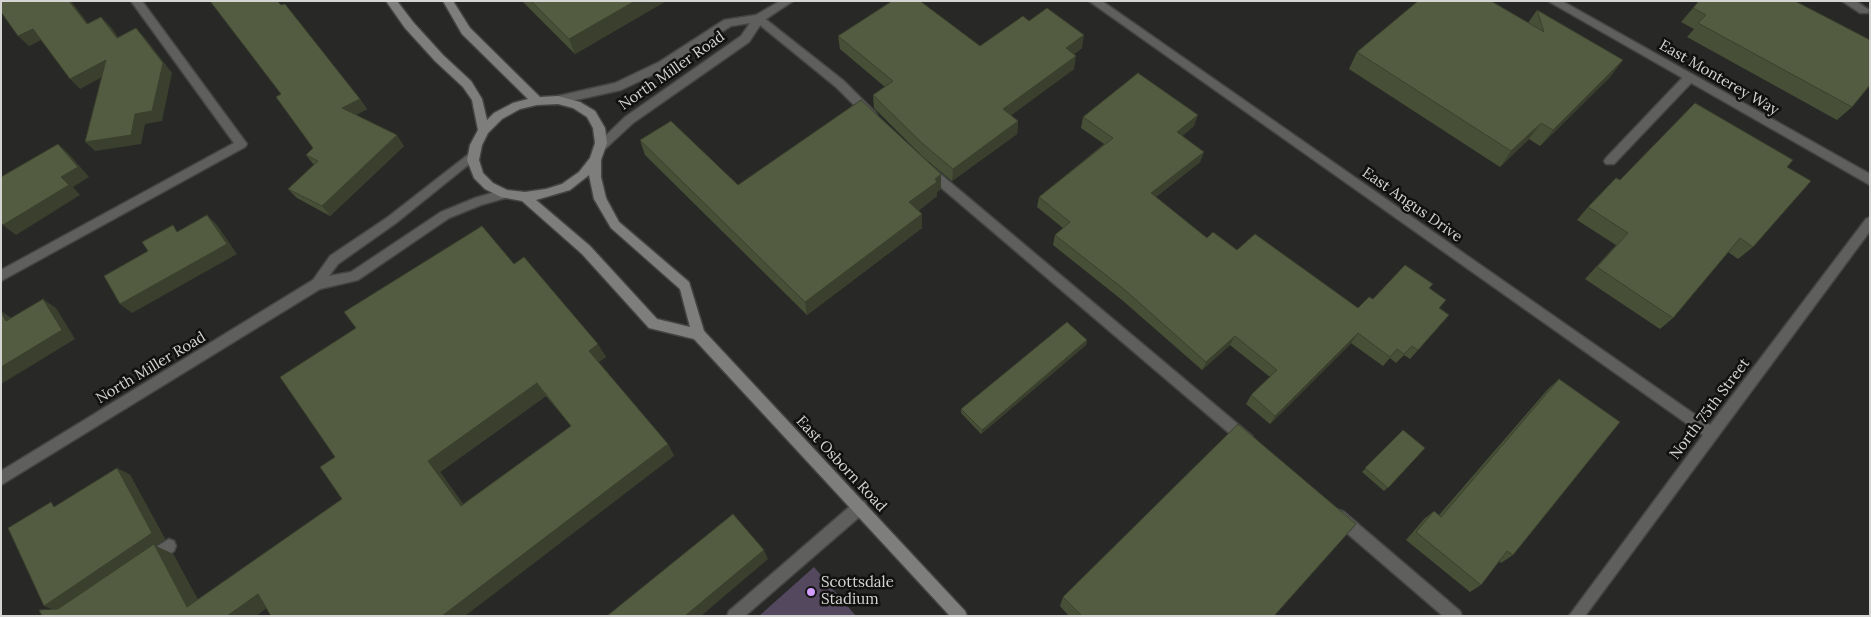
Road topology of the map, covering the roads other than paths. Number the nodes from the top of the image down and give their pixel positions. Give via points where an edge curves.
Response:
1 (136, 1) edge
2 (391, 1) edge
3 (448, 1) edge
4 (788, 1) edge
5 (1094, 1) edge
6 (1552, 1) edge
7 (1847, 1) edge
8 (1864, 10) dead end
9 (759, 18) junction
10 (1689, 78) junction
11 (537, 100) junction
12 (558, 100) junction
13 (879, 122) edge
14 (484, 130) junction
15 (600, 147) junction
16 (474, 154) junction
17 (595, 160) junction
18 (918, 161) edge
19 (1610, 161) dead end
20 (1870, 180) edge
21 (505, 194) junction
22 (525, 197) junction
23 (1870, 222) edge
24 (1, 276) edge
25 (317, 284) junction
26 (698, 334) junction
27 (1712, 434) junction
28 (1256, 448) edge
29 (1, 479) edge
30 (860, 508) junction
31 (1331, 511) edge
32 (169, 546) dead end
33 (137, 568) edge
34 (734, 616) edge
35 (960, 616) edge
36 (1455, 616) edge
37 (1576, 616) edge

1 - 24 street via 241,144
2 - 14 main road via 439,58 467,84 477,99
3 - 11 main road via 466,31
4 - 9 street, North Miller Road
5 - 27 street, East Angus Drive
6 - 10 street, East Monterey Way
7 - 8 street
9 - 12 street, North Miller Road via 728,23 663,65 617,87
9 - 13 street via 840,84
9 - 15 street, North Miller Road via 745,39 629,120
10 - 19 street
10 - 20 street, East Monterey Way
11 - 12 main road
11 - 14 main road via 498,116
12 - 15 main road via 591,114 599,128
14 - 16 main road
15 - 17 main road
16 - 21 main road via 478,175 489,186
16 - 25 street, North Miller Road via 419,200 334,260
17 - 22 main road via 583,175 566,187
17 - 26 main road, East Osborn Road via 600,199 615,225 685,286
18 - 28 street
21 - 22 main road
21 - 25 street, North Miller Road via 479,200 445,215 354,276
22 - 26 main road via 586,250 652,324
23 - 27 street, North 75th Street
25 - 29 street, North Miller Road
26 - 30 main road, East Osborn Road
27 - 37 street, North 75th Street
30 - 34 street
30 - 35 main road, East Osborn Road
31 - 36 street
32 - 33 street

